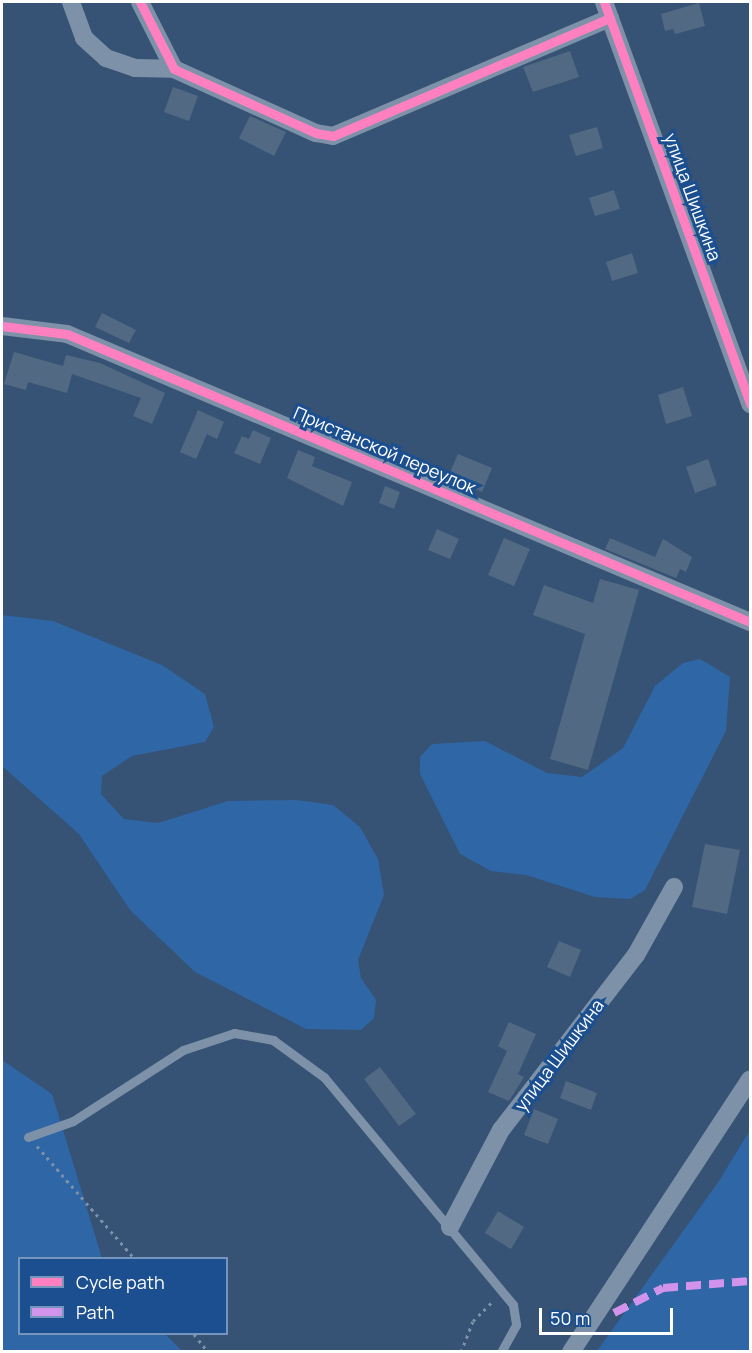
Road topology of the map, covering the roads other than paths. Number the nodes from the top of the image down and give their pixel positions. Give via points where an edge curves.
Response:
1 (71, 2) edge
2 (140, 2) edge
3 (607, 10) edge
4 (174, 69) junction
5 (2, 326) edge
6 (750, 404) edge
7 (750, 622) edge
8 (674, 887) dead end
9 (750, 1079) edge
10 (28, 1137) road end
11 (450, 1227) junction
12 (501, 1352) edge
13 (571, 1352) edge

1 - 4 street via 84,38 106,58 135,68
2 - 4 street
3 - 4 street via 333,136 316,133
3 - 6 street, улица Шишкина
5 - 7 street, Пристанской переулок via 67,334
8 - 11 street, улица Шишкина via 636,955 501,1130
9 - 13 street
10 - 11 lane via 73,1121 183,1050 234,1033 273,1040 324,1077
11 - 12 lane via 516,1315

